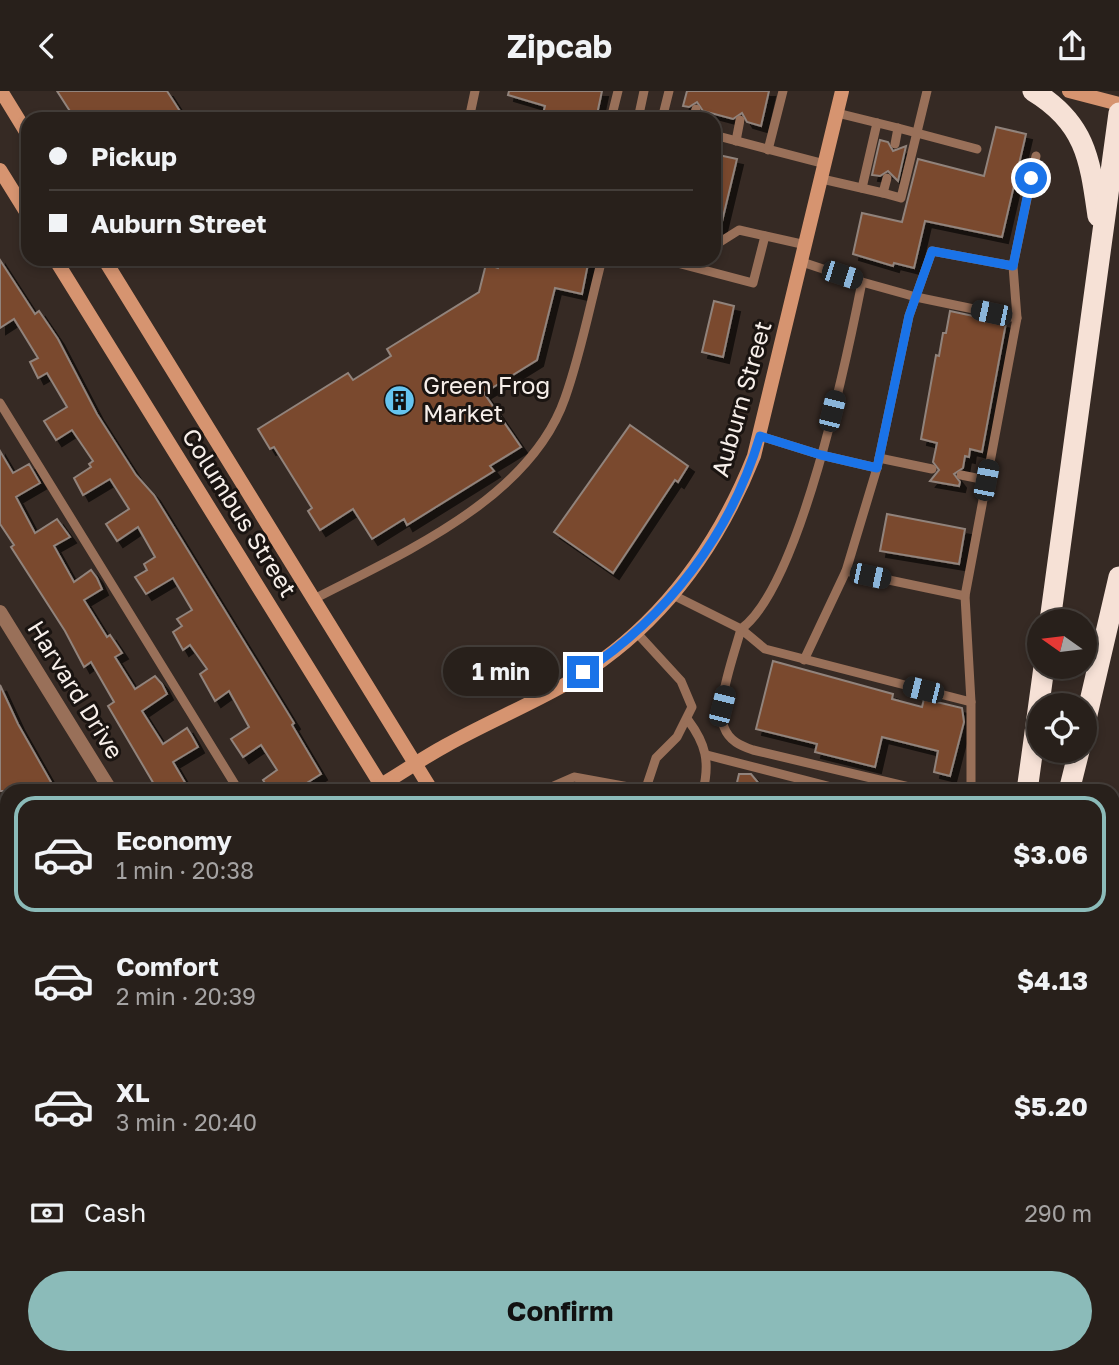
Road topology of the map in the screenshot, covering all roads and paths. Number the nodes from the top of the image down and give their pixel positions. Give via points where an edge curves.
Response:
1 (1, 91) edge
2 (475, 91) edge
3 (618, 91) edge
4 (644, 91) edge
5 (669, 91) edge
6 (783, 91) edge
7 (842, 91) edge
8 (927, 91) edge
9 (1033, 91) edge
10 (1069, 91) edge
11 (1119, 104) edge
12 (470, 112) edge
13 (613, 112) edge
14 (640, 112) edge
15 (664, 112) edge
16 (837, 113) junction
17 (1119, 113) edge
18 (740, 120) dead end
19 (877, 123) junction
20 (21, 124) edge
21 (898, 128) junction
22 (917, 133) junction
23 (721, 137) edge
24 (736, 141) junction
25 (895, 143) dead end
26 (977, 149) dead end
27 (768, 150) junction
28 (1036, 156) dead end
29 (825, 164) junction
30 (0, 170) edge
31 (887, 178) dead end
32 (822, 179) junction
33 (862, 188) junction
34 (883, 193) junction
35 (21, 204) edge
36 (765, 236) junction
37 (721, 240) edge
38 (1101, 242) junction
39 (806, 245) junction
40 (802, 262) junction
41 (59, 266) edge
42 (108, 266) edge
43 (600, 266) edge
44 (689, 266) edge
45 (1013, 266) junction
46 (862, 282) junction
47 (916, 297) junction
48 (1017, 318) junction
49 (0, 403) edge
50 (760, 436) junction
51 (821, 455) junction
52 (878, 463) junction
53 (932, 469) dead end
54 (961, 475) dead end
55 (986, 480) junction
56 (846, 571) junction
57 (1119, 577) edge
58 (673, 595) junction
59 (965, 596) junction
60 (314, 599) junction
61 (1052, 609) edge
62 (0, 613) edge
63 (741, 629) junction
64 (636, 632) junction
65 (804, 660) junction
66 (1042, 679) edge
67 (1092, 693) edge
68 (971, 702) junction
69 (688, 720) junction
70 (707, 755) junction
71 (1076, 763) edge
72 (416, 765) junction
73 (107, 784) edge
74 (235, 784) edge
75 (376, 784) edge
76 (387, 784) edge
77 (428, 784) edge
78 (558, 784) edge
79 (609, 784) edge
80 (647, 784) edge
81 (705, 784) edge
82 (820, 784) edge
83 (896, 784) edge
84 (971, 784) edge
85 (1028, 784) edge
86 (1071, 784) edge

1 - 20 main road
2 - 12 lane
3 - 13 lane
4 - 14 lane
5 - 15 lane
6 - 27 lane
7 - 16 main road, Auburn Street
8 - 22 lane
9 - 38 highway via 1079,131 1091,168
10 - 11 main road
16 - 19 lane
16 - 29 main road, Auburn Street
17 - 38 highway
18 - 24 lane
19 - 21 lane
19 - 33 lane
21 - 22 lane
21 - 25 lane
22 - 26 lane
22 - 34 lane via 901,198
23 - 24 lane
24 - 27 lane
27 - 29 lane
28 - 45 lane
29 - 32 main road, Auburn Street
30 - 35 main road
31 - 34 lane
32 - 33 lane
32 - 39 main road, Auburn Street
33 - 34 lane
36 - 37 lane via 739,230
36 - 39 lane
36 - 44 lane via 753,283
38 - 61 highway
39 - 40 main road, Auburn Street
40 - 46 lane
40 - 50 main road, Auburn Street
41 - 75 main road, Columbus Street
42 - 60 main road, Columbus Street
43 - 60 lane via 565,400 541,445 507,484 457,520
45 - 47 lane via 932,251
45 - 48 lane
46 - 47 lane
46 - 51 lane
47 - 48 lane
47 - 52 lane
48 - 55 lane
49 - 74 lane
50 - 51 lane
50 - 58 main road, Auburn Street via 738,497
51 - 52 lane
51 - 63 lane via 786,558 752,621
52 - 53 lane
52 - 56 lane
54 - 55 lane
55 - 59 lane
56 - 59 lane
56 - 65 lane
57 - 67 highway
58 - 63 lane
58 - 64 main road, Auburn Street
59 - 68 lane
60 - 72 main road, Columbus Street
62 - 73 street, Harvard Drive
63 - 65 lane via 765,649
63 - 83 lane via 722,706 724,727 735,743
64 - 69 lane via 681,681 692,707
64 - 72 main road, Auburn Street via 565,684
65 - 68 lane
66 - 85 highway
68 - 84 lane
69 - 70 lane
69 - 80 lane via 656,758
70 - 81 lane
70 - 82 lane
71 - 86 highway
72 - 76 main road, Auburn Street
72 - 77 main road, Columbus Street
78 - 79 lane via 573,777

